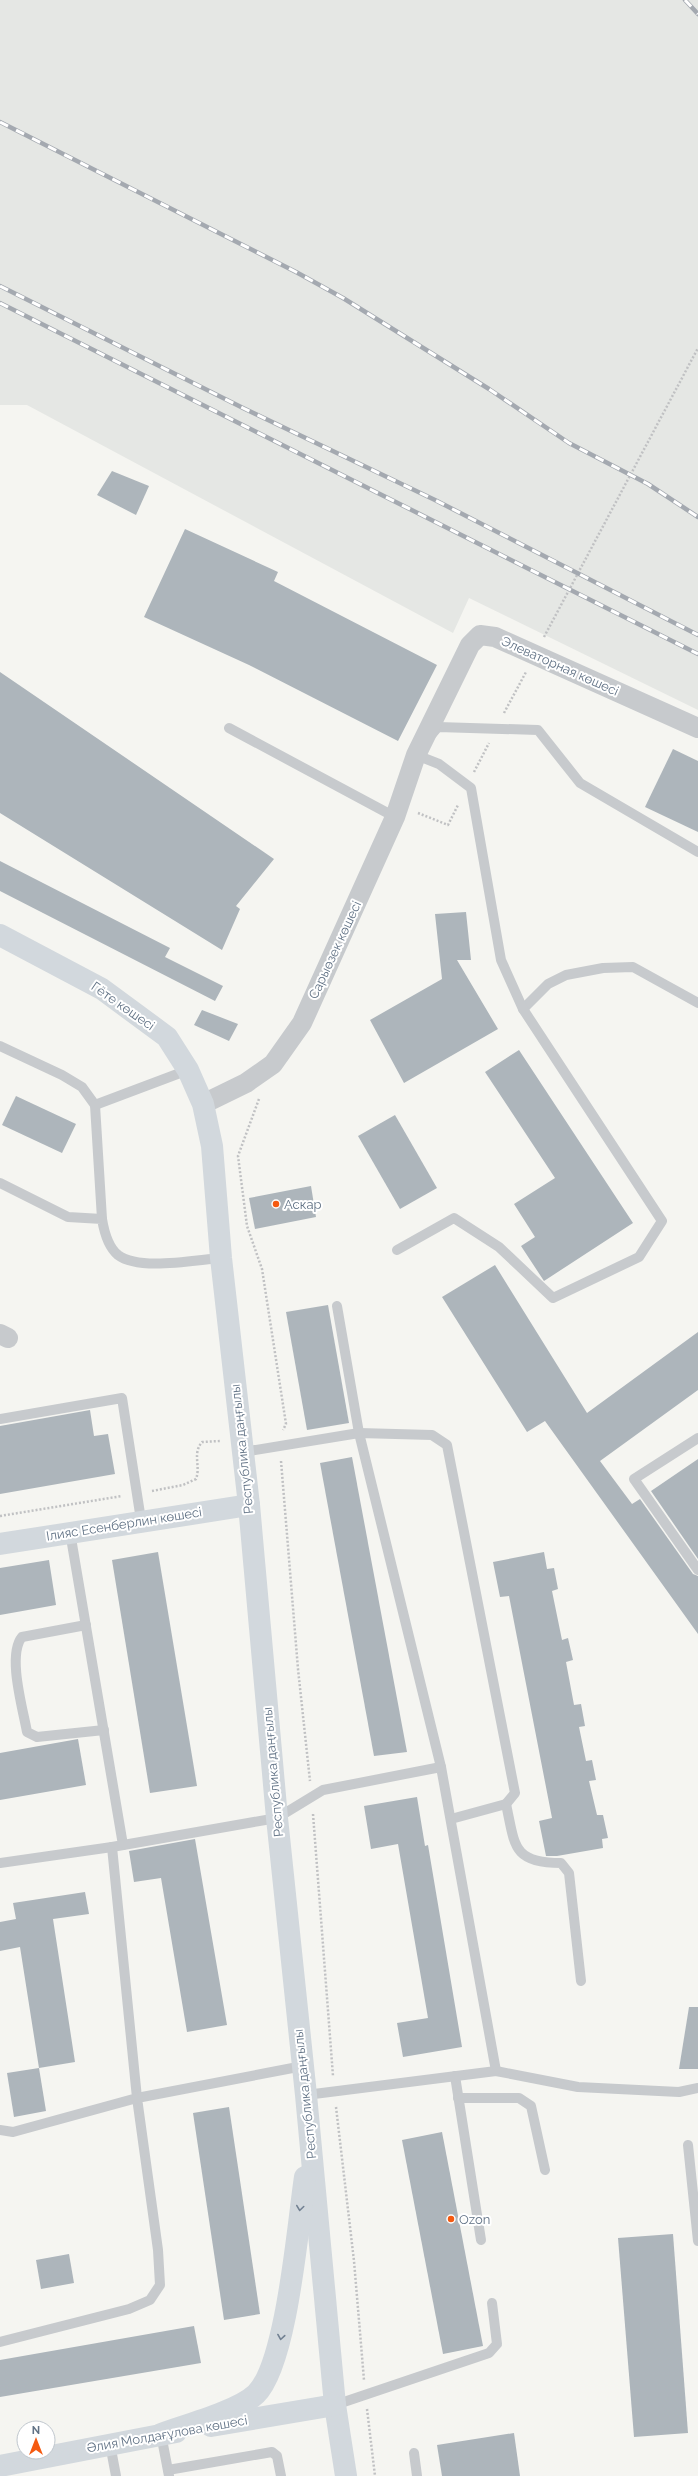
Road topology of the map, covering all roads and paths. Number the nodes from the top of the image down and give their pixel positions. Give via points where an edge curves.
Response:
1 (698, 348) edge
2 (540, 645) dead end
3 (529, 666) dead end
4 (504, 715) dead end
5 (230, 728) dead end
6 (698, 728) edge
7 (493, 736) dead end
8 (416, 755) junction
9 (471, 778) dead end
10 (461, 799) dead end
11 (416, 812) dead end
12 (396, 818) junction
13 (698, 852) edge
14 (0, 935) edge
15 (698, 1003) edge
16 (523, 1009) junction
17 (0, 1046) edge
18 (188, 1070) junction
19 (203, 1104) junction
20 (95, 1105) junction
21 (0, 1183) edge
22 (102, 1219) junction
23 (397, 1250) dead end
24 (221, 1258) junction
25 (337, 1306) dead end
26 (0, 1419) edge
27 (359, 1433) junction
28 (698, 1438) edge
29 (280, 1446) junction
30 (243, 1452) junction
31 (249, 1505) junction
32 (141, 1520) junction
33 (70, 1532) junction
34 (0, 1544) edge
35 (698, 1570) edge
36 (86, 1625) junction
37 (104, 1730) junction
38 (441, 1767) junction
39 (312, 1797) junction
40 (506, 1804) junction
41 (277, 1818) junction
42 (451, 1819) junction
43 (123, 1845) junction
44 (112, 1847) junction
45 (0, 1863) edge
46 (581, 1981) dead end
47 (303, 2066) junction
48 (496, 2071) junction
49 (454, 2076) junction
50 (698, 2088) edge
51 (335, 2091) junction
52 (306, 2095) junction
53 (137, 2098) junction
54 (458, 2098) junction
55 (0, 2130) edge
56 (310, 2142) junction
57 (688, 2145) dead end
58 (545, 2170) dead end
59 (481, 2240) dead end
60 (698, 2241) edge
61 (492, 2303) dead end
62 (0, 2342) edge
63 (365, 2395) junction
64 (335, 2406) junction
65 (161, 2434) junction
66 (110, 2444) junction
67 (414, 2453) dead end
68 (8, 2468) edge
69 (168, 2473) edge
70 (116, 2476) edge
71 (281, 2476) edge
72 (346, 2476) edge
73 (375, 2476) edge
74 (417, 2476) edge

1 - 2 path
3 - 4 path
5 - 12 lane
6 - 8 street, Элеваторная көшесі via 495,637 480,635 470,645
7 - 9 path
8 - 12 street, Сарыөзек көшесі
8 - 13 lane via 438,727 538,730 580,783
8 - 16 lane via 439,764 471,788 501,960
10 - 11 path via 448,825
12 - 19 street, Сарыөзек көшесі via 298,1029 274,1064 246,1083
14 - 18 main road, Гёте көшесі via 102,989 167,1037
15 - 16 lane via 633,967 603,968 566,975 548,984
16 - 23 lane via 662,1221 639,1257 553,1298 499,1247 454,1218
17 - 20 lane via 72,1081 82,1088
18 - 19 main road, Республика даңғылы
18 - 20 lane
19 - 24 main road, Республика даңғылы via 212,1146
20 - 22 lane
21 - 22 lane via 68,1217
22 - 24 lane via 105,1235 117,1254 136,1264
24 - 30 main road, Республика даңғылы
25 - 27 lane
26 - 32 lane via 122,1398
27 - 29 lane
27 - 38 lane
27 - 40 lane via 432,1435 447,1445 515,1793
28 - 35 lane via 634,1479
29 - 30 lane
29 - 39 path via 298,1669
30 - 31 main road, Республика даңғылы
31 - 32 main road, Ілияс Есенберлин көшесі
31 - 41 main road, Республика даңғылы
32 - 33 main road, Ілияс Есенберлин көшесі
33 - 34 main road, Ілияс Есенберлин көшесі
33 - 36 lane
36 - 37 lane
36 - 37 lane via 22,1637 18,1642 15,1657 27,1732 37,1737
37 - 43 lane
38 - 39 lane via 323,1790
38 - 42 lane
39 - 41 lane
39 - 51 path
40 - 42 lane
40 - 46 lane via 515,1847 524,1856 543,1863 562,1863 569,1873
41 - 43 lane
41 - 47 main road, Республика даңғылы
42 - 48 lane
43 - 44 lane
44 - 45 lane
44 - 53 lane
47 - 52 main road, Республика даңғылы
47 - 53 lane
48 - 49 lane
48 - 50 lane via 578,2088 679,2092
49 - 51 lane
49 - 54 lane
51 - 52 lane
51 - 63 path via 354,2261
52 - 56 main road, Республика даңғылы
53 - 55 lane via 13,2132
53 - 62 lane via 158,2250 160,2285 150,2300 130,2309
54 - 58 lane via 519,2098 531,2106
54 - 59 lane
56 - 64 main road, Республика даңғылы
56 -> 65 main road via 280,2343 270,2370 256,2394 238,2404
57 - 60 lane
61 - 63 lane via 497,2344 489,2353
63 - 64 lane
63 - 73 path
64 - 65 main road, Әлия Молдағұлова көшесі
64 - 72 main road, Республика даңғылы
65 - 66 main road, Әлия Молдағұлова көшесі
65 - 69 lane
66 - 68 main road, Әлия Молдағұлова көшесі
66 - 70 lane
67 - 74 lane
69 - 71 lane via 272,2452 277,2456

